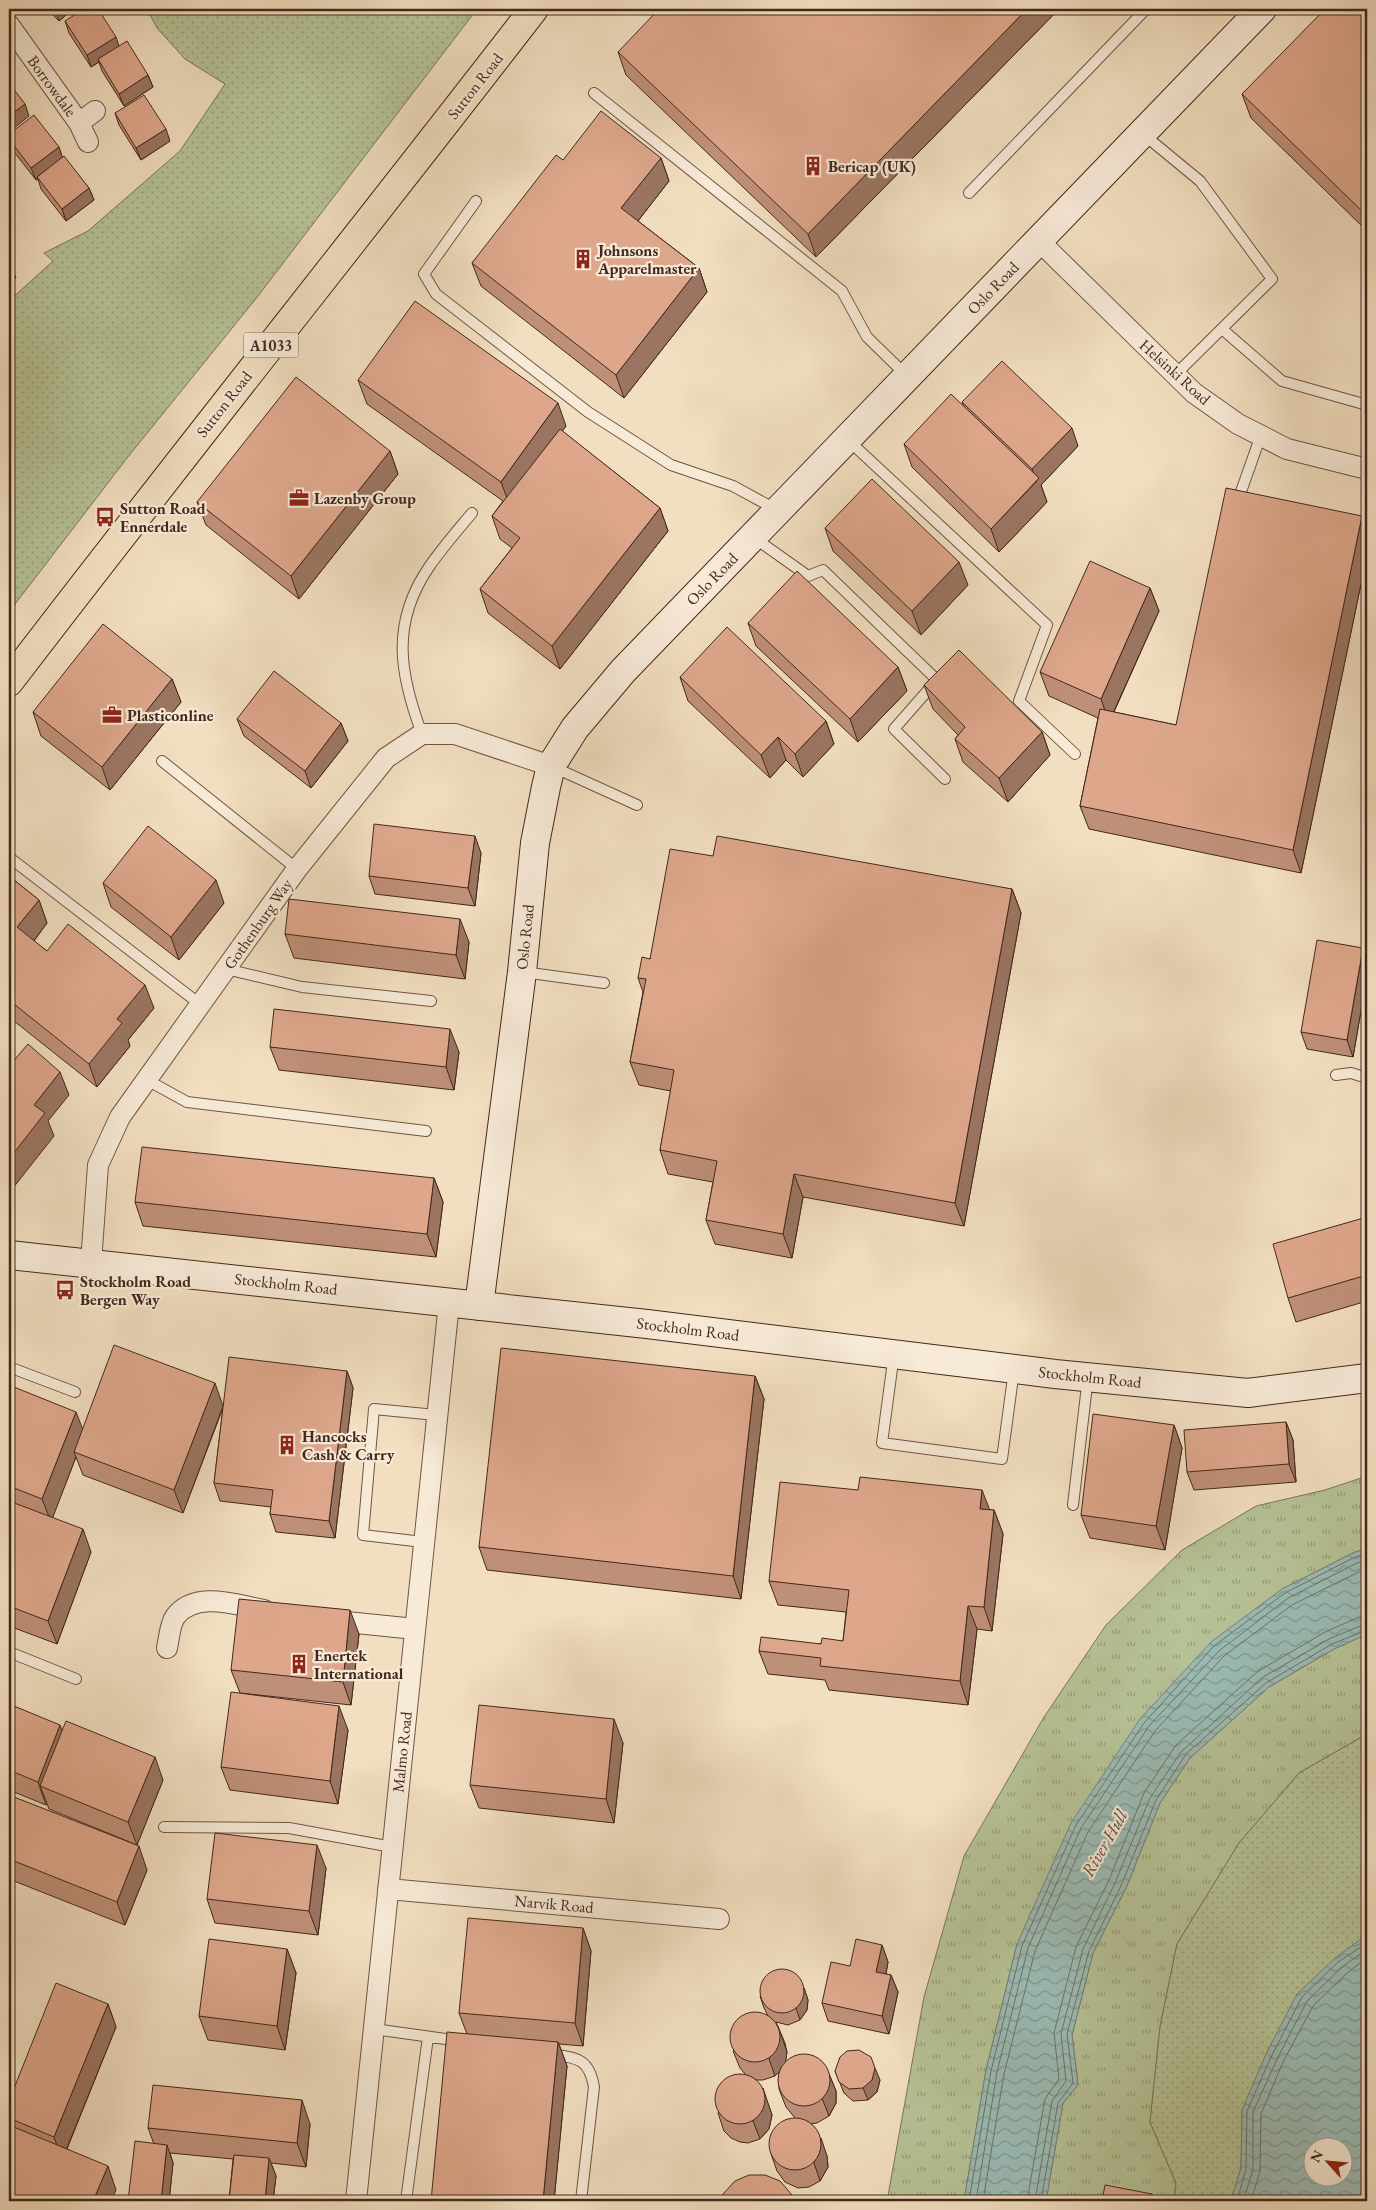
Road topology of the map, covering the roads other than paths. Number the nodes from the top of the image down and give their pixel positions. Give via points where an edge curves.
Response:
1 (534, 9) edge
2 (1146, 9) edge
3 (1262, 9) edge
4 (9, 25) edge
5 (594, 93) dead end
6 (95, 111) dead end
7 (79, 123) junction
8 (1142, 134) junction
9 (88, 142) dead end
10 (969, 193) dead end
11 (476, 201) dead end
12 (1039, 240) junction
13 (1222, 329) junction
14 (1175, 375) junction
15 (908, 376) junction
16 (1367, 405) edge
17 (1261, 435) junction
18 (847, 439) junction
19 (1367, 469) edge
20 (777, 511) junction
21 (1234, 511) edge
22 (472, 513) dead end
23 (752, 537) junction
24 (9, 682) edge
25 (422, 734) junction
26 (1075, 754) dead end
27 (162, 761) dead end
28 (552, 766) junction
29 (945, 779) dead end
30 (637, 805) dead end
31 (10, 858) dead end
32 (297, 869) junction
33 (226, 969) junction
34 (522, 972) junction
35 (604, 983) dead end
36 (431, 1001) dead end
37 (201, 1005) junction
38 (1336, 1075) dead end
39 (1367, 1078) edge
40 (147, 1080) junction
41 (426, 1131) dead end
42 (9, 1255) edge
43 (91, 1263) junction
44 (449, 1303) junction
45 (479, 1306) junction
46 (894, 1354) junction
47 (9, 1367) edge
48 (1014, 1370) junction
49 (1088, 1377) junction
50 (1367, 1378) edge
51 (75, 1392) dead end
52 (436, 1414) junction
53 (1072, 1505) dead end
54 (423, 1542) junction
55 (414, 1630) junction
56 (167, 1648) dead end
57 (9, 1652) edge
58 (76, 1679) dead end
59 (164, 1827) dead end
60 (392, 1847) junction
61 (388, 1889) junction
62 (719, 1919) dead end
63 (374, 2030) junction
64 (428, 2037) junction
65 (467, 2042) edge
66 (536, 2052) edge
67 (356, 2201) edge
68 (406, 2201) edge
69 (582, 2201) edge

1 - 24 highway, Sutton Road / A1033
2 - 10 lane
3 - 8 street, Oslo Road
4 - 7 street, Borrowdale
5 - 15 lane via 842,291 867,337
6 - 7 street, Borrowdale
7 - 9 street, Borrowdale
8 - 12 street, Oslo Road
8 - 13 lane via 1200,181 1272,278
11 - 20 lane via 424,274 436,294 588,412 671,465 733,486
12 - 14 street, Helsinki Road
12 - 15 street, Oslo Road
13 - 14 lane
13 - 16 lane via 1282,380
14 - 17 street, Helsinki Road via 1194,393 1238,424
15 - 18 street, Oslo Road
17 - 19 street, Helsinki Road via 1287,449
17 - 21 lane
18 - 20 street, Oslo Road
18 - 26 lane via 1047,625 1019,701
20 - 23 street, Oslo Road
22 - 25 lane via 428,567 404,626 403,672
23 - 28 street, Oslo Road via 623,671 575,728
23 - 29 lane via 808,576 823,570 937,680 894,729
25 - 28 street via 456,734
25 - 32 street, Gothenburg Way via 386,758
27 - 32 lane
28 - 30 lane
28 - 34 street, Oslo Road via 535,843
31 - 37 lane
32 - 33 street, Gothenburg Way
33 - 36 lane via 302,987
33 - 37 street, Gothenburg Way
34 - 35 lane
34 - 45 street, Oslo Road
37 - 40 street, Gothenburg Way
38 - 39 lane via 1351,1073
40 - 41 lane via 187,1102
40 - 43 street, Gothenburg Way via 120,1117 98,1165
42 - 43 street, Stockholm Road
43 - 44 street, Stockholm Road
44 - 45 street, Stockholm Road
44 - 52 street, Malmo Road
45 - 46 street, Stockholm Road
46 - 48 street, Stockholm Road
46 - 48 lane via 882,1443 1002,1459
47 - 51 lane
48 - 49 street, Stockholm Road
49 - 50 street, Stockholm Road via 1248,1393
49 - 53 lane
52 - 54 street, Malmo Road
52 - 54 lane via 374,1408 363,1535
54 - 55 street, Malmo Road
55 - 56 street via 210,1601 188,1604 174,1618
55 - 60 street, Malmo Road
57 - 58 lane
59 - 60 lane via 289,1828
60 - 61 street, Malmo Road
61 - 62 street, Narvik Road
61 - 63 street, Malmo Road
63 - 64 lane
63 - 67 street, Malmo Road
64 - 65 lane
64 - 68 lane
66 - 69 lane via 575,2058 592,2073 594,2087

